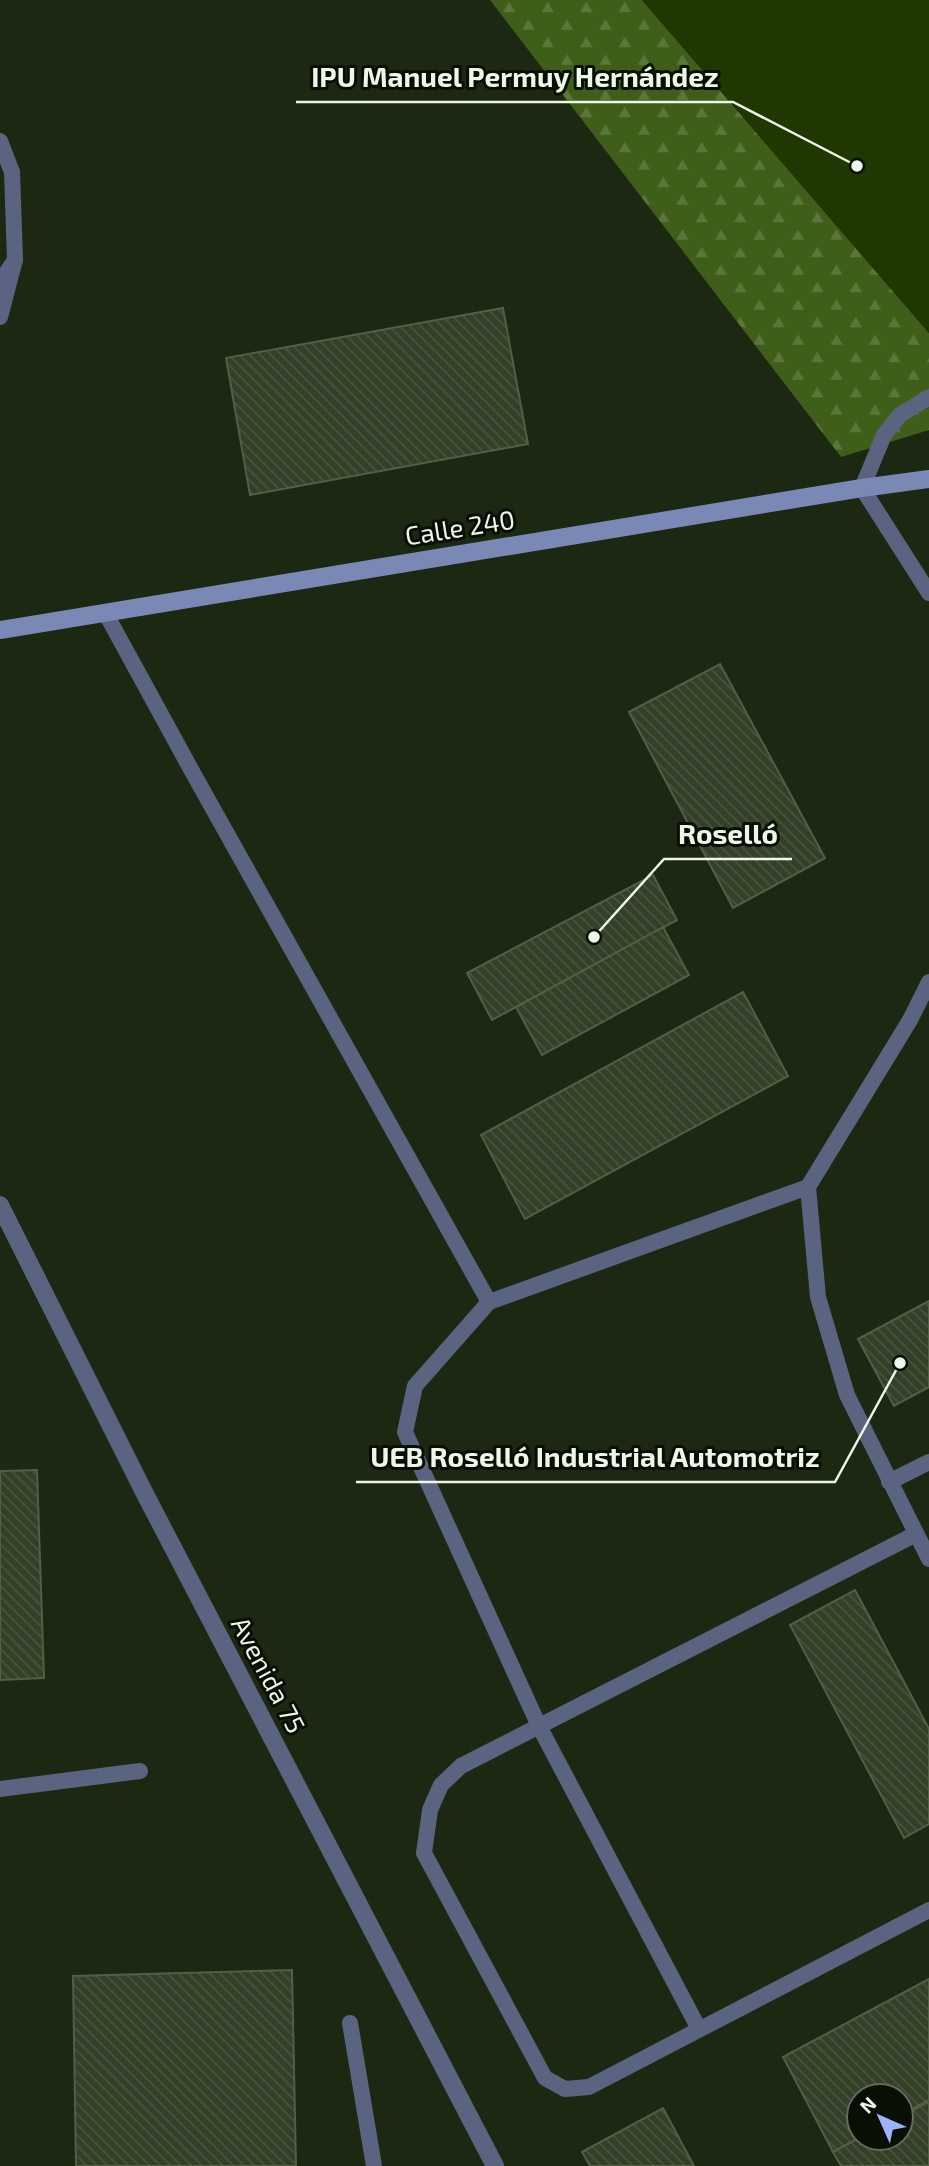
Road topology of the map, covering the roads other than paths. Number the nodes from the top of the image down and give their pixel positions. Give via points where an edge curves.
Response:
1 (0, 141) edge
2 (15, 260) junction
3 (0, 282) edge
4 (0, 317) edge
5 (929, 397) edge
6 (929, 479) edge
7 (862, 488) junction
8 (929, 593) edge
9 (106, 614) junction
10 (0, 630) edge
11 (929, 982) edge
12 (808, 1187) junction
13 (0, 1205) edge
14 (489, 1302) junction
15 (929, 1462) edge
16 (889, 1482) junction
17 (916, 1534) junction
18 (929, 1559) edge
19 (539, 1726) junction
20 (140, 1771) dead end
21 (0, 1789) edge
22 (929, 1910) edge
23 (349, 2023) dead end
24 (699, 2029) junction
25 (374, 2166) edge
26 (495, 2166) edge

1 - 2 lane via 12,172
2 - 3 lane
2 - 4 lane
5 - 7 lane via 900,415 884,435
6 - 7 main road, Calle 240
7 - 8 lane
7 - 9 main road, Calle 240
9 - 10 main road, Calle 240
9 - 14 lane
11 - 12 lane
12 - 14 lane
12 - 16 lane via 818,1297 847,1395
13 - 26 street, Avenida 75 via 150,1504
14 - 19 lane via 415,1386 405,1432
15 - 16 lane
16 - 17 lane
17 - 18 lane
17 - 19 lane
19 - 24 lane
19 - 24 lane via 460,1766 441,1785 430,1810 424,1853 545,2078 565,2089 589,2087
20 - 21 lane
22 - 24 lane
23 - 25 lane

